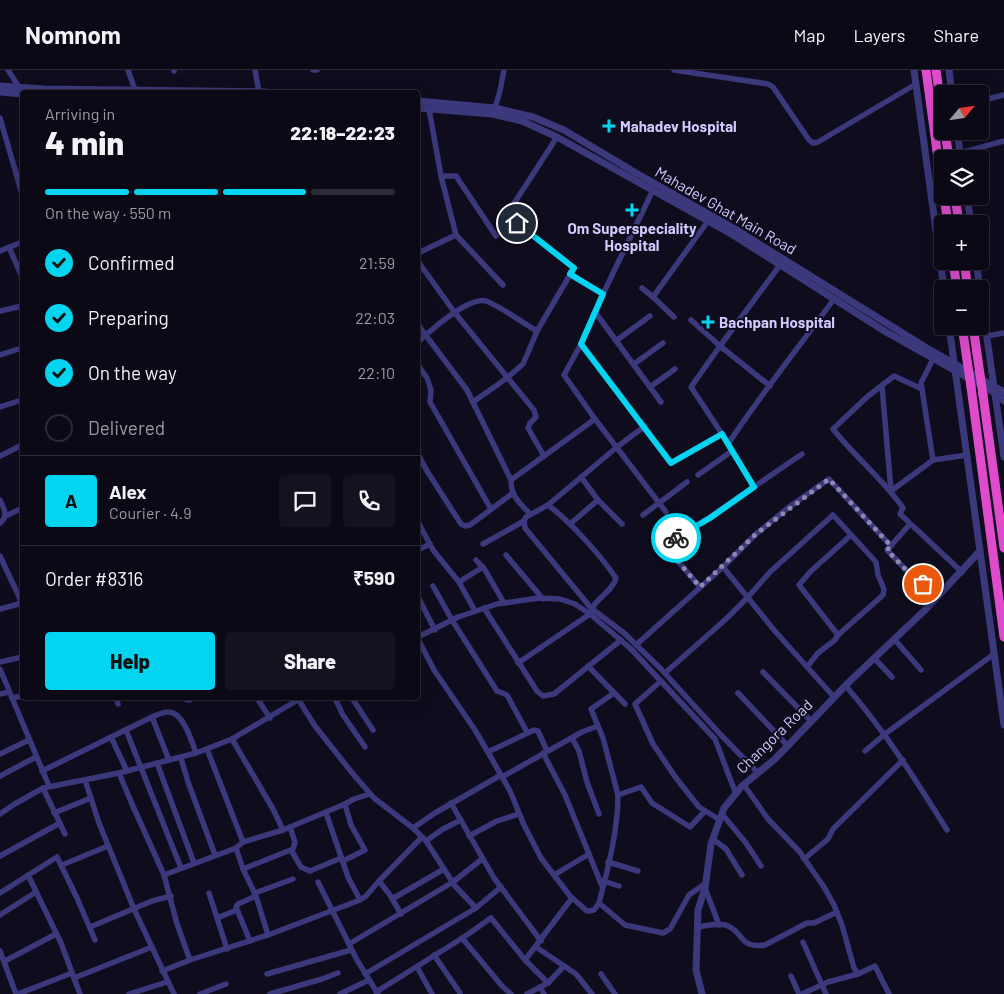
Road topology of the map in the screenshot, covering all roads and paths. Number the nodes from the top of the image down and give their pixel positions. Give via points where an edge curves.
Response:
1 (8, 70) edge
2 (128, 70) edge
3 (255, 70) edge
4 (504, 70) edge
5 (674, 70) edge
6 (914, 70) edge
7 (926, 70) edge
8 (936, 70) edge
9 (948, 70) edge
10 (916, 84) junction
11 (938, 85) edge
12 (950, 85) edge
13 (0, 86) edge
14 (135, 90) edge
15 (259, 90) edge
16 (0, 92) edge
17 (19, 92) edge
18 (1004, 95) edge
19 (989, 99) edge
20 (420, 101) edge
21 (420, 108) edge
22 (495, 108) junction
23 (429, 109) junction
24 (0, 118) edge
25 (557, 137) junction
26 (1004, 141) edge
27 (937, 150) edge
28 (978, 150) edge
29 (440, 176) junction
30 (20, 187) edge
31 (652, 190) junction
32 (708, 221) junction
33 (456, 236) junction
34 (496, 236) dead end
35 (20, 243) edge
36 (9, 248) junction
37 (0, 251) edge
38 (420, 253) edge
39 (420, 264) edge
40 (780, 265) junction
41 (20, 273) edge
42 (570, 274) junction
43 (943, 280) edge
44 (503, 285) dead end
45 (642, 288) dead end
46 (603, 294) junction
47 (653, 297) junction
48 (834, 299) junction
49 (20, 306) edge
50 (0, 311) edge
51 (595, 312) junction
52 (454, 313) junction
53 (650, 316) dead end
54 (674, 317) dead end
55 (691, 320) dead end
56 (420, 328) edge
57 (538, 329) junction
58 (1004, 333) edge
59 (426, 335) junction
60 (951, 335) edge
61 (963, 335) edge
62 (975, 335) edge
63 (987, 336) joint
64 (420, 340) edge
65 (617, 340) junction
66 (662, 343) dead end
67 (581, 344) junction
68 (720, 346) junction
69 (20, 349) edge
70 (0, 355) edge
71 (933, 359) junction
72 (634, 364) junction
73 (955, 367) junction
74 (420, 368) edge
75 (675, 369) dead end
76 (507, 378) junction
77 (994, 385) junction
78 (770, 386) junction
79 (882, 386) junction
80 (650, 387) junction
81 (922, 389) junction
82 (1004, 392) edge
83 (995, 393) junction
84 (20, 401) edge
85 (1004, 401) edge
86 (473, 402) junction
87 (661, 402) dead end
88 (0, 407) edge
89 (595, 419) junction
90 (645, 426) junction
91 (722, 434) junction
92 (728, 444) junction
93 (20, 446) edge
94 (617, 447) junction
95 (732, 451) junction
96 (802, 454) dead end
97 (967, 455) junction
98 (0, 456) edge
99 (544, 456) junction
100 (1004, 457) edge
101 (420, 460) edge
102 (933, 460) junction
103 (698, 474) dead end
104 (580, 477) junction
105 (511, 480) junction
106 (687, 482) dead end
107 (754, 487) junction
108 (891, 491) junction
109 (513, 493) junction
110 (0, 500) edge
111 (598, 500) junction
112 (659, 503) junction
113 (548, 506) junction
114 (20, 509) edge
115 (491, 509) junction
116 (666, 512) dead end
117 (530, 514) junction
118 (643, 515) dead end
119 (6, 516) junction
120 (524, 521) junction
121 (0, 523) edge
122 (570, 524) junction
123 (622, 524) dead end
124 (910, 524) junction
125 (420, 526) edge
126 (851, 535) junction
127 (430, 544) junction
128 (483, 544) dead end
129 (891, 546) junction
130 (1004, 548) edge
131 (420, 549) edge
132 (980, 551) junction
133 (0, 556) edge
134 (506, 556) dead end
135 (476, 560) dead end
136 (482, 567) junction
137 (723, 567) junction
138 (962, 572) junction
139 (459, 582) junction
140 (433, 586) dead end
141 (700, 587) junction
142 (938, 596) junction
143 (748, 597) junction
144 (543, 598) junction
145 (20, 599) edge
146 (420, 601) edge
147 (504, 603) junction
148 (20, 604) edge
149 (484, 608) junction
150 (0, 609) edge
151 (475, 611) junction
152 (591, 611) junction
153 (452, 620) junction
154 (435, 630) junction
155 (838, 635) junction
156 (420, 637) edge
157 (1004, 637) edge
158 (621, 640) junction
159 (894, 640) junction
160 (420, 642) edge
161 (636, 644) junction
162 (994, 654) junction
163 (20, 657) edge
164 (874, 658) junction
165 (0, 662) edge
166 (518, 663) junction
167 (588, 666) junction
168 (807, 667) junction
169 (0, 670) edge
170 (921, 670) dead end
171 (763, 672) dead end
172 (665, 673) junction
173 (892, 677) dead end
174 (662, 681) junction
175 (845, 686) junction
176 (614, 692) junction
177 (738, 693) dead end
178 (0, 694) edge
179 (11, 695) junction
180 (20, 696) edge
181 (834, 698) junction
182 (117, 700) edge
183 (258, 700) edge
184 (296, 700) edge
185 (298, 700) edge
186 (336, 700) edge
187 (353, 700) edge
188 (118, 704) dead end
189 (625, 704) dead end
190 (152, 717) junction
191 (270, 718) junction
192 (810, 721) junction
193 (1004, 725) edge
194 (598, 726) junction
195 (126, 730) junction
196 (372, 730) dead end
197 (527, 732) junction
198 (885, 734) junction
199 (111, 738) junction
200 (572, 738) junction
201 (232, 739) junction
202 (29, 740) junction
203 (788, 746) junction
204 (365, 747) dead end
205 (206, 749) junction
206 (864, 751) dead end
207 (488, 752) junction
208 (545, 752) junction
209 (196, 753) junction
210 (0, 754) edge
211 (36, 757) junction
212 (181, 758) junction
213 (169, 760) junction
214 (903, 760) junction
215 (157, 763) junction
216 (142, 767) junction
217 (42, 771) junction
218 (127, 771) junction
219 (119, 773) junction
220 (758, 773) junction
221 (0, 776) edge
222 (501, 776) junction
223 (85, 780) junction
224 (744, 785) junction
225 (46, 787) junction
226 (370, 794) junction
227 (736, 794) junction
228 (618, 796) junction
229 (91, 798) junction
230 (452, 803) junction
231 (345, 804) junction
232 (705, 811) junction
233 (54, 813) junction
234 (326, 813) junction
235 (0, 814) edge
236 (519, 814) junction
237 (599, 814) dead end
238 (721, 817) junction
239 (461, 820) junction
240 (60, 823) junction
241 (290, 827) junction
242 (413, 828) junction
243 (283, 830) junction
244 (947, 830) dead end
245 (65, 834) dead end
246 (470, 836) junction
247 (713, 838) junction
248 (424, 839) junction
249 (243, 842) junction
250 (108, 846) junction
251 (236, 848) junction
252 (291, 850) junction
253 (589, 854) junction
254 (215, 855) junction
255 (0, 856) edge
256 (342, 859) junction
257 (482, 859) junction
258 (804, 859) junction
259 (608, 862) junction
260 (194, 863) junction
261 (62, 865) junction
262 (761, 866) dead end
263 (181, 868) junction
264 (243, 869) junction
265 (444, 869) junction
266 (638, 871) dead end
267 (28, 875) junction
268 (164, 875) junction
269 (554, 875) junction
270 (742, 875) dead end
271 (293, 879) dead end
272 (379, 881) junction
273 (318, 882) dead end
274 (453, 882) junction
275 (603, 884) junction
276 (620, 886) dead end
277 (705, 886) junction
278 (501, 887) junction
279 (36, 892) junction
280 (0, 893) edge
281 (208, 893) dead end
282 (256, 895) junction
283 (171, 896) junction
284 (572, 898) junction
285 (392, 899) junction
286 (360, 900) junction
287 (599, 903) junction
288 (476, 908) junction
289 (134, 909) junction
290 (237, 910) junction
291 (332, 911) junction
292 (837, 912) junction
293 (401, 914) junction
294 (0, 915) edge
295 (217, 918) junction
296 (719, 924) junction
297 (90, 927) junction
298 (697, 927) junction
299 (56, 934) junction
300 (268, 935) junction
301 (462, 938) junction
302 (95, 940) dead end
303 (250, 941) junction
304 (541, 941) junction
305 (803, 942) dead end
306 (152, 947) junction
307 (350, 947) junction
308 (536, 947) junction
309 (227, 949) junction
310 (0, 951) edge
311 (434, 956) junction
312 (190, 960) junction
313 (525, 960) junction
314 (5, 961) junction
315 (564, 966) junction
316 (417, 967) junction
317 (162, 971) junction
318 (338, 973) dead end
319 (267, 974) dead end
320 (365, 974) junction
321 (600, 974) dead end
322 (858, 974) junction
323 (73, 975) junction
324 (791, 976) dead end
325 (369, 980) junction
326 (167, 982) junction
327 (548, 983) junction
328 (226, 984) dead end
329 (822, 985) junction
330 (502, 986) junction
331 (540, 987) junction
332 (138, 992) edge
333 (377, 993) edge
334 (460, 993) dead end
335 (17, 994) edge
336 (80, 994) edge
337 (128, 994) edge
338 (174, 994) edge
339 (200, 994) edge
340 (270, 994) edge
341 (340, 994) edge
342 (432, 994) edge
343 (504, 994) edge
344 (512, 994) edge
345 (527, 994) edge
346 (544, 994) edge
347 (592, 994) edge
348 (615, 994) edge
349 (702, 994) edge
350 (801, 994) edge
351 (826, 994) edge
352 (889, 994) edge

1 - 17 street
2 - 14 street
3 - 15 street
4 - 22 street
5 - 10 street via 768,84 813,143
6 - 10 street
7 - 27 highway
8 - 11 highway
9 - 12 street
10 - 43 street
13 - 17 street
16 - 17 street
18 - 19 street
20 - 22 street, Mahadev Ghat Main Road
21 - 23 street
22 - 73 street, Mahadev Ghat Main Road via 533,117 564,130 735,229
23 - 25 street via 492,114 522,121
23 - 29 street
24 - 30 street
25 - 31 street
25 - 42 street via 508,216 574,268
26 - 28 street
29 - 33 street
29 - 34 street via 456,176
31 - 32 street
31 - 46 street
32 - 40 street
32 - 47 street
33 - 38 street
33 - 44 street
35 - 36 street
36 - 37 street
36 - 41 street
39 - 52 street
40 - 48 street
40 - 68 street
42 - 46 street
42 - 57 street
45 - 47 street
46 - 51 street
47 - 54 street
48 - 71 street
48 - 78 street
49 - 50 street
51 - 65 street
51 - 67 street
52 - 57 street via 474,302 485,301
52 - 59 street
52 - 76 street
53 - 65 street
55 - 68 street
56 - 59 street
57 - 76 street via 523,364
58 - 63 street
59 - 64 street
59 - 86 street
60 - 73 street
61 - 157 highway, bridge
62 - 130 highway, bridge
63 - 77 street
65 - 72 street
66 - 72 street
67 - 89 street via 564,375
67 - 90 street
68 - 78 street
68 - 91 street via 691,387
69 - 70 street
71 - 73 street
71 - 81 street via 921,383
72 - 80 street
73 - 77 street, Mahadev Ghat Main Road
73 - 83 street
73 - 97 street
74 - 115 street via 431,390 430,402
75 - 80 street
76 - 86 street
76 - 99 street via 534,410 536,417 528,428
77 - 82 street, Mahadev Ghat Main Road
77 - 83 street
78 - 92 street
79 - 81 street via 894,376
79 - 108 street
79 - 108 street via 833,429
80 - 87 street
81 - 102 street
83 - 85 street
83 - 100 street
84 - 88 street
86 - 105 street
89 - 94 street
89 - 99 street
90 - 91 street via 671,463
90 - 94 street
91 - 92 street
92 - 95 street
93 - 98 street
94 - 104 street
94 - 112 street
95 - 103 street
95 - 107 street
96 - 107 street
97 - 102 street
97 - 132 street
99 - 105 street
101 - 115 street via 461,524 470,525
102 - 108 street
104 - 111 street
104 - 113 street
105 - 109 street
106 - 112 street
107 - 141 street via 664,545
108 - 124 street via 903,508 900,514
109 - 115 street
109 - 117 street
110 - 119 street
111 - 122 street
111 - 123 street
112 - 116 street
112 - 118 street
113 - 117 street
113 - 122 street
114 - 119 street
117 - 120 street
119 - 121 street
120 - 128 street
120 - 152 street via 525,528
122 - 152 street via 616,578 614,586
124 - 129 street
124 - 138 street
125 - 127 street
126 - 143 street via 833,514 770,572
126 - 155 street via 876,562 884,590
126 - 155 street via 799,585
127 - 131 street
127 - 139 street
129 - 137 street via 829,479 756,534
129 - 142 street via 887,550
132 - 138 street, Changora Road
132 - 162 street
133 - 145 street
134 - 144 street
135 - 136 street
136 - 139 street
136 - 147 street
137 - 141 street
137 - 143 street
138 - 142 street, Changora Road
139 - 151 street
140 - 153 street
141 - 161 street
142 - 159 street, Changora Road
143 - 168 street
143 - 172 street
144 - 147 street
144 - 152 street via 560,599
146 - 154 street
147 - 149 street
148 - 150 street
149 - 151 street
149 - 166 street
151 - 153 street
152 - 158 street
152 - 161 street
152 - 166 street
153 - 154 street
153 - 197 street via 497,691 507,695
154 - 156 street
155 - 168 street
158 - 167 street
158 - 174 street
159 - 164 street, Changora Road
159 - 170 street
160 - 207 street via 434,670
161 - 172 street
162 - 193 street
162 - 198 street
163 - 165 street
164 - 173 street
164 - 175 street, Changora Road
166 - 167 street via 543,696 554,694
167 - 176 street
168 - 181 street
169 - 179 street
171 - 192 street
172 - 220 street
174 - 227 street via 715,740
174 - 232 street via 635,704 652,744
175 - 181 street, Changora Road
175 - 198 street
176 - 189 street
176 - 194 street via 591,708
177 - 203 street
178 - 179 street
179 - 180 street
179 - 202 street
181 - 192 street, Changora Road
182 - 188 street
183 - 191 street
184 - 191 street
185 - 226 street via 322,736
186 - 204 street
187 - 196 street
190 - 195 street
190 - 209 street via 168,712 176,715 187,728
190 - 213 street
191 - 201 street
192 - 203 street, Changora Road
194 - 200 street
194 - 228 street
195 - 199 street
195 - 216 street
197 - 207 street
197 - 208 street via 538,731
198 - 206 street
198 - 214 street
199 - 217 street
199 - 218 street
200 - 208 street
200 - 237 street
201 - 205 street
201 - 243 street
202 - 210 street
202 - 211 street
203 - 220 street, Changora Road
205 - 209 street
205 - 249 street
207 - 222 street
208 - 222 street
208 - 253 street
209 - 212 street
211 - 217 street
211 - 221 street
212 - 213 street
212 - 254 street
213 - 215 street
214 - 244 street
214 - 258 street via 833,829 828,839
215 - 216 street
215 - 260 street
216 - 218 street
216 - 263 street
217 - 225 street
218 - 219 street
219 - 223 street
219 - 268 street
220 - 224 street, Changora Road
222 - 230 street
222 - 236 street
223 - 225 street
223 - 229 street
224 - 227 street, Changora Road
224 - 258 street via 768,819
225 - 233 street
225 - 235 street
226 - 231 street
226 - 242 street
227 - 238 street, Changora Road
228 - 232 street via 641,787 652,803 690,827
228 - 259 street
229 - 233 street
229 - 250 street
230 - 239 street
230 - 242 street
231 - 234 street
231 - 256 street via 351,825 365,850
232 - 238 street
233 - 240 street
234 - 241 street
234 - 256 street
236 - 246 street via 497,821
236 - 269 street via 541,858
238 - 247 street, Changora Road
238 - 262 street via 746,843
239 - 246 street
239 - 248 street
240 - 245 street
240 - 255 street
241 - 243 street
241 - 252 street via 295,846
242 - 248 street
243 - 249 street
246 - 257 street
247 - 270 street via 726,849
247 - 277 street, Changora Road
248 - 265 street
248 - 272 street
249 - 251 street
250 - 261 street
250 - 289 street
251 - 254 street
251 - 264 street
252 - 256 street via 301,867 310,871
252 - 264 street
253 - 269 street
253 - 275 street
254 - 260 street
256 - 286 street
257 - 274 street
257 - 278 street
258 - 292 street
259 - 266 street
259 - 275 street
260 - 263 street
261 - 267 street via 57,857
261 - 297 street
263 - 268 street
264 - 282 street
265 - 274 street
265 - 285 street
267 - 279 street
267 - 280 street
268 - 283 street
269 - 284 street
271 - 282 street
272 - 285 street
272 - 286 street
273 - 291 street
274 - 288 street
274 - 293 street
275 - 276 street
275 - 287 street
277 - 287 street via 689,895 670,929 664,933 625,925
277 - 296 street
277 - 298 street, Changora Road
278 - 288 street
278 - 304 street
279 - 294 street
279 - 299 street
281 - 295 street
282 - 290 street via 238,904
282 - 300 street
283 - 289 street
283 - 312 street
284 - 287 street via 588,911 594,910
284 - 304 street
285 - 293 street
286 - 291 street
288 - 320 street
289 - 297 street
289 - 306 street
290 - 295 street
290 - 303 street
291 - 300 street
291 - 307 street
292 - 296 street via 758,946 746,942 731,927
292 - 322 street
293 - 307 street
295 - 309 street
296 - 298 street
297 - 302 street
298 - 349 street, Changora Road via 696,970
299 - 314 street
299 - 323 street
300 - 303 street
301 - 311 street
301 - 313 street via 491,918
301 - 330 street
303 - 309 street
304 - 308 street
305 - 329 street
306 - 317 street
306 - 323 street
307 - 319 street
307 - 320 street
308 - 313 street
308 - 315 street
309 - 312 street
310 - 314 street
311 - 316 street
311 - 334 street
312 - 317 street
313 - 327 street
314 - 335 street
315 - 327 street
315 - 347 street via 576,974
316 - 333 street
316 - 342 street
317 - 326 street
318 - 340 street
320 - 325 street
321 - 348 street
322 - 329 street
322 - 352 street via 875,966
323 - 335 street
323 - 336 street
324 - 350 street
325 - 333 street
325 - 341 street
326 - 332 street
326 - 338 street
327 - 331 street
328 - 339 street
329 - 350 street
329 - 351 street
330 - 343 street
330 - 344 street
331 - 345 street
331 - 346 street
332 - 337 street

